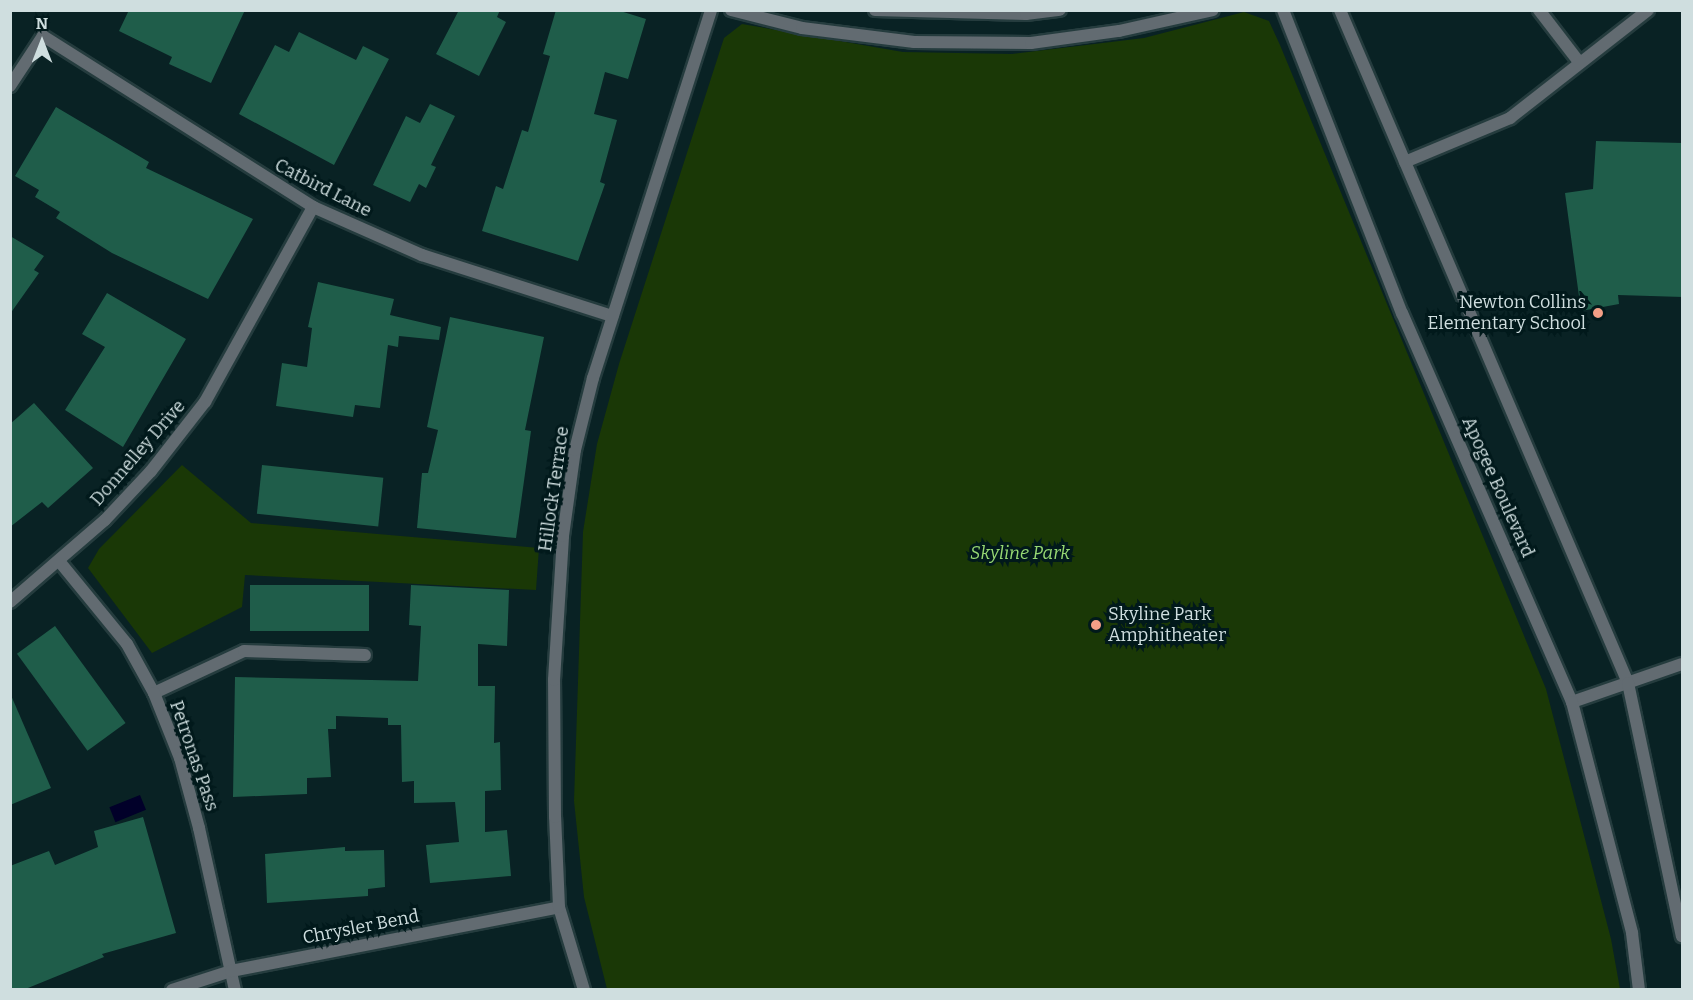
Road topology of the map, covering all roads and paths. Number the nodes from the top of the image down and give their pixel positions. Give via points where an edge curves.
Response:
1 (711, 10) edge
2 (731, 10) edge
3 (875, 10) edge
4 (1060, 10) edge
5 (1213, 10) edge
6 (1283, 10) edge
7 (1340, 10) edge
8 (1539, 10) edge
9 (1648, 10) edge
10 (1579, 62) junction
11 (10, 86) edge
12 (1405, 162) junction
13 (313, 207) junction
14 (612, 316) junction
15 (59, 561) junction
16 (10, 602) edge
17 (365, 655) dead end
18 (1683, 664) edge
19 (1628, 683) junction
20 (154, 693) junction
21 (1572, 702) junction
22 (560, 907) junction
23 (1681, 914) edge
24 (1683, 936) edge
25 (231, 972) junction
26 (172, 990) edge
27 (235, 990) edge
28 (584, 990) edge
29 (1639, 990) edge

1 - 14 street, Hillock Terrace
2 - 5 street via 802,28 914,42 1031,44
3 - 4 street via 1026,14
6 - 21 street, Apogee Boulevard via 1402,313
7 - 12 street
8 - 10 street
9 - 10 street
10 - 12 street via 1510,118
11 - 13 street, Catbird Lane via 43,36
12 - 19 street
13 - 14 street, Catbird Lane via 422,255
13 - 15 street, Donnelley Drive via 205,402 152,471
14 - 22 street, Hillock Terrace via 575,450 563,536 554,680
15 - 16 street, Donnelley Drive
15 - 20 street, Petronas Pass via 127,644
17 - 20 street via 244,651
18 - 19 street
19 - 21 street
19 - 23 street
20 - 25 street, Petronas Pass via 180,758
21 - 29 street, Apogee Boulevard via 1632,933
22 - 25 street, Chrysler Bend
22 - 28 street, Hillock Terrace
23 - 24 street
25 - 26 street, Chrysler Bend
25 - 27 street, Petronas Pass

